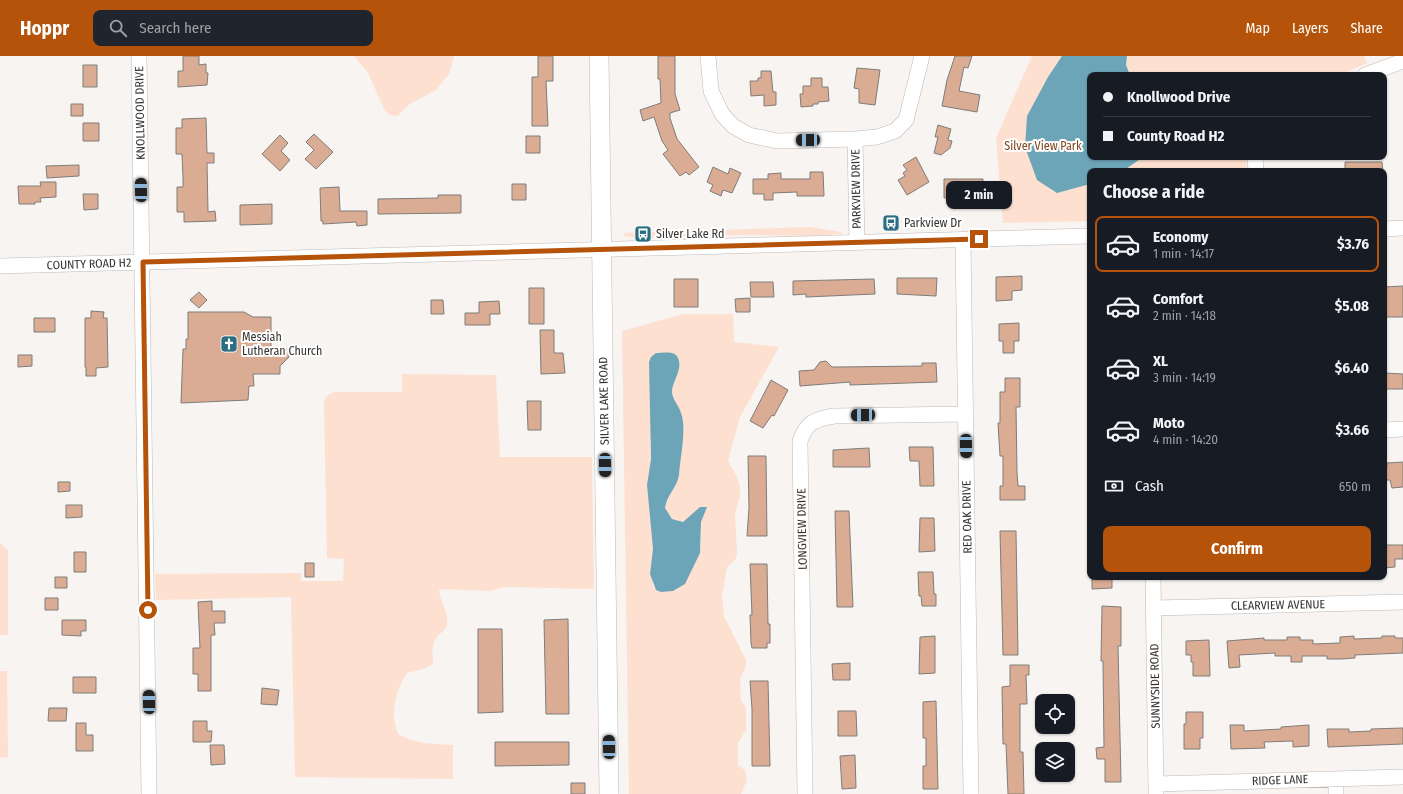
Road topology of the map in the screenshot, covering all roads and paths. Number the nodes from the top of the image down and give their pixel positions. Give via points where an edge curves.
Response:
1 (140, 56) edge
2 (599, 56) edge
3 (708, 56) edge
4 (922, 56) edge
5 (1403, 61) edge
6 (1373, 72) edge
7 (855, 139) junction
8 (1387, 228) edge
9 (1403, 228) edge
10 (1087, 236) edge
11 (963, 240) junction
12 (857, 243) junction
13 (602, 251) junction
14 (143, 262) junction
15 (0, 266) edge
16 (965, 414) junction
17 (1403, 429) edge
18 (1387, 430) edge
19 (1153, 580) edge
20 (1403, 602) edge
21 (1154, 608) junction
22 (1403, 777) edge
23 (1336, 779) junction
24 (1156, 789) edge
25 (150, 794) edge
26 (609, 794) edge
27 (805, 794) edge
28 (971, 794) edge
29 (1336, 794) edge

1 - 14 street, KNOLLWOOD DRIVE
2 - 13 main road, SILVER LAKE ROAD
3 - 7 street via 711,91 722,114 733,126 749,135 777,141
4 - 7 street, PARKVIEW DRIVE via 909,111 902,126 886,134
5 - 6 street
7 - 12 street, PARKVIEW DRIVE
8 - 9 street
10 - 11 street, COUNTY ROAD H2
11 - 12 street, COUNTY ROAD H2
11 - 16 street, RED OAK DRIVE
12 - 13 street, COUNTY ROAD H2
13 - 14 street, COUNTY ROAD H2
13 - 26 main road, SILVER LAKE ROAD
14 - 15 street, COUNTY ROAD H2
14 - 25 street, KNOLLWOOD DRIVE
16 - 27 street, LONGVIEW DRIVE via 834,416 815,420 803,432 800,441
16 - 28 street, RED OAK DRIVE
17 - 18 street
19 - 21 street, SUNNYSIDE ROAD
20 - 21 street, CLEARVIEW AVENUE
21 - 24 street, SUNNYSIDE ROAD
22 - 23 street, RIDGE LANE
23 - 24 street, RIDGE LANE
23 - 29 street

